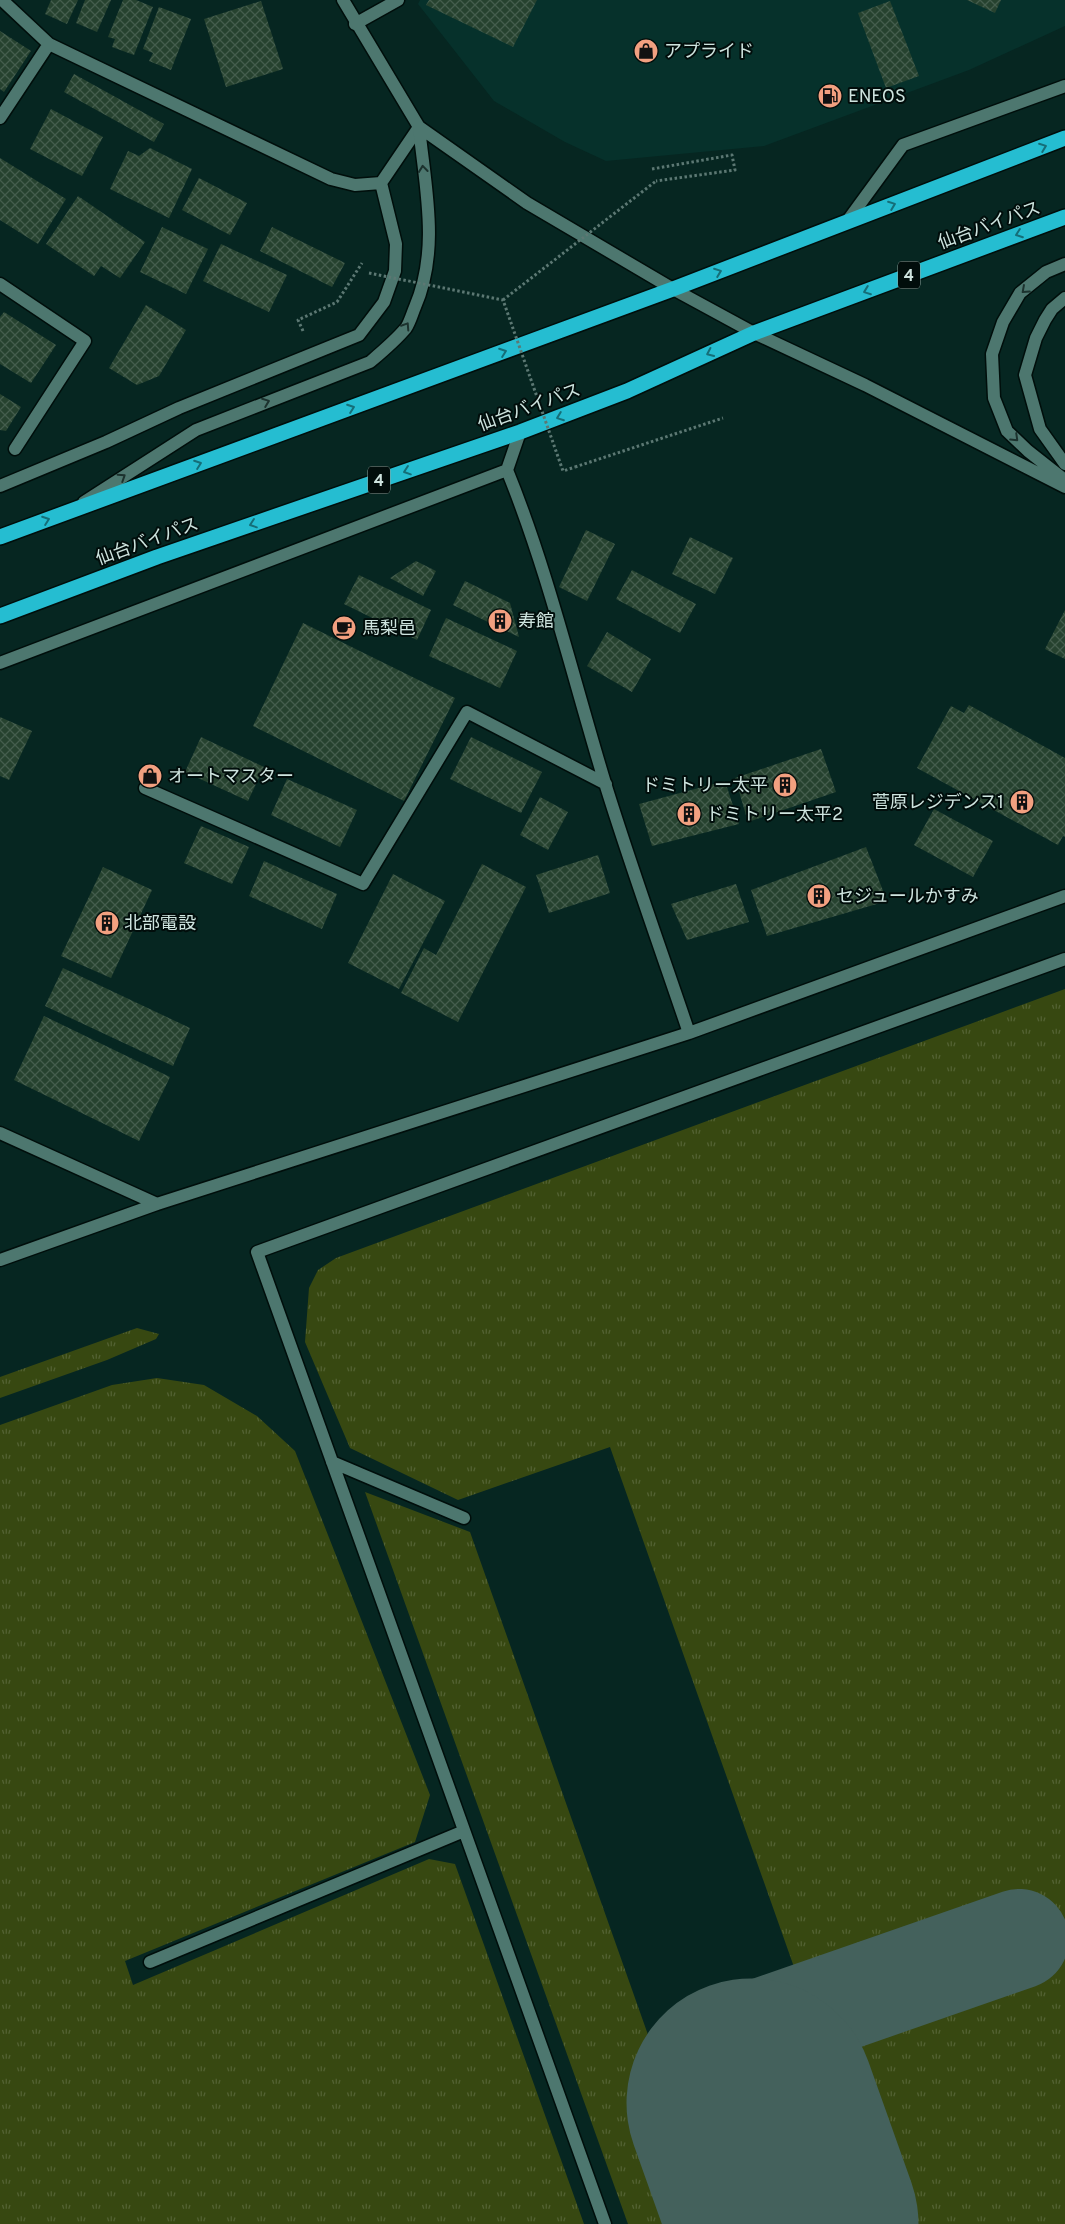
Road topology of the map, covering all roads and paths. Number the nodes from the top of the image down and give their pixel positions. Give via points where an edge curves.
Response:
1 (2, 0) edge
2 (343, 0) edge
3 (398, 0) edge
4 (355, 24) junction
5 (49, 44) junction
6 (1065, 86) edge
7 (0, 118) edge
8 (418, 127) junction
9 (1065, 138) edge
10 (652, 168) dead end
11 (381, 183) junction
12 (1065, 217) edge
13 (846, 223) junction
14 (362, 263) dead end
15 (1065, 264) edge
16 (369, 273) dead end
17 (0, 284) edge
18 (673, 289) junction
19 (1065, 298) edge
20 (503, 300) junction
21 (312, 329) dead end
22 (754, 333) junction
23 (723, 418) dead end
24 (520, 432) junction
25 (15, 450) dead end
26 (1065, 464) edge
27 (507, 470) junction
28 (1065, 480) edge
29 (0, 486) edge
30 (1065, 487) edge
31 (67, 513) junction
32 (0, 537) edge
33 (0, 616) edge
34 (0, 663) edge
35 (606, 784) junction
36 (145, 788) dead end
37 (1065, 896) edge
38 (1065, 959) edge
39 (689, 1033) junction
40 (0, 1133) edge
41 (157, 1204) junction
42 (0, 1260) edge
43 (332, 1462) junction
44 (464, 1518) dead end
45 (464, 1831) junction
46 (150, 1962) dead end
47 (605, 2224) edge

1 - 5 street
2 - 4 street
3 - 4 street
4 - 8 street
5 - 7 street
5 - 11 street via 331,179 355,185
6 - 13 street via 903,145
8 - 11 street
8 - 18 street via 527,203
31 -> 8 street via 196,430 370,362 391,345 407,326 422,290 428,260 430,222
13 -> 9 highway
10 - 20 path, bridge via 732,156 735,170 656,181
11 - 29 street via 396,244 395,271 384,302 359,335
12 -> 22 highway, 仙台バイパス / 4
18 -> 13 highway
14 - 21 path via 337,302 298,320 304,333
15 -> 28 street via 1046,272 1020,293 1003,322 992,354 994,398 1007,431
16 - 20 path, bridge
17 - 25 street via 85,341
18 - 22 street
31 -> 18 highway
19 - 26 street via 1045,320 1025,375 1040,429
20 - 23 path, bridge via 563,470
22 -> 24 highway, 仙台バイパス / 4 via 627,391
22 - 30 street via 865,385
24 - 27 street
24 -> 33 highway, 仙台バイパス / 4 via 157,557
27 - 34 street
27 - 35 street via 546,581
32 -> 31 highway
35 - 36 street via 467,712 363,884
35 - 39 street
37 - 39 street
38 - 43 street via 257,1252
39 - 41 street
40 - 41 street
41 - 42 street
43 - 44 street
43 - 45 street
45 - 46 street
45 - 47 street

